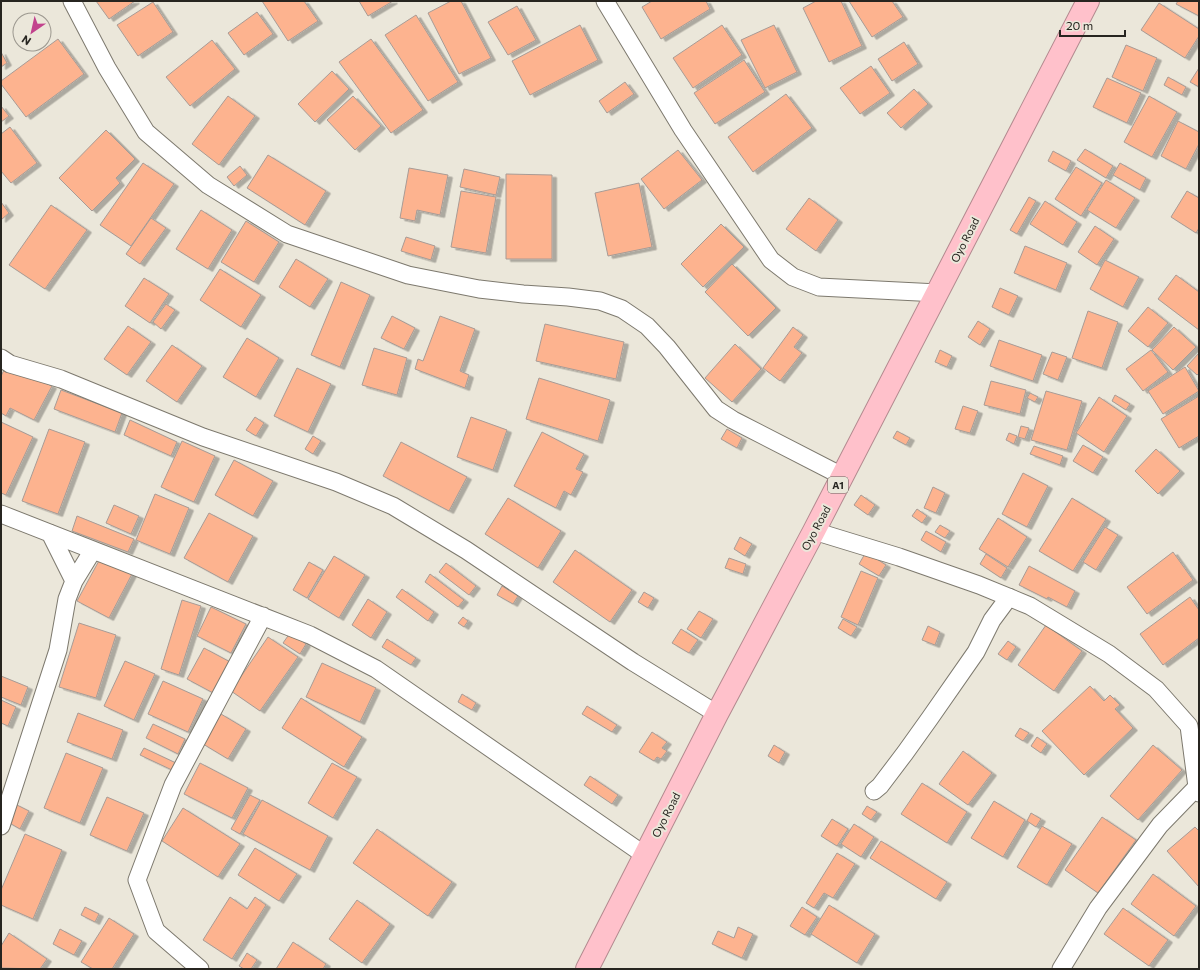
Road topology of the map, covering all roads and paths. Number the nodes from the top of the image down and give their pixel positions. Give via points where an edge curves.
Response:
1 (72, 1) edge
2 (605, 1) edge
3 (1088, 1) edge
4 (938, 293) junction
5 (1, 358) edge
6 (842, 476) junction
7 (1, 514) edge
8 (814, 531) junction
9 (50, 533) junction
10 (93, 550) junction
11 (74, 581) junction
12 (1009, 597) junction
13 (263, 616) junction
14 (717, 714) junction
15 (1194, 724) edge
16 (1198, 790) edge
17 (874, 791) dead end
18 (1, 826) edge
19 (646, 856) junction
20 (200, 969) edge
21 (587, 969) edge
22 (1061, 969) edge

1 - 6 street via 107,68 146,132 214,189 287,234 408,275 479,289 600,301 622,309 647,326 668,347 716,409
2 - 4 street via 683,130 771,260 793,277 819,286
3 - 4 highway, Oyo Road / A1
4 - 6 highway, Oyo Road / A1
5 - 14 street via 10,364 61,379 204,437 336,482 393,506 466,550 633,662
6 - 8 highway, Oyo Road / A1
7 - 9 street
8 - 12 street via 899,557
8 - 14 highway, Oyo Road / A1
9 - 10 street
9 - 11 street
10 - 11 street
10 - 13 street
11 - 18 street via 58,650
12 - 15 street via 1030,606 1109,654 1156,689
12 - 17 street via 992,620 976,652 905,753
13 - 19 street via 310,634 376,670
13 - 20 street via 173,785 137,880 156,931
14 - 19 highway, Oyo Road / A1
15 - 16 street
16 - 22 street via 1160,825 1098,908
19 - 21 highway, Oyo Road / A1

